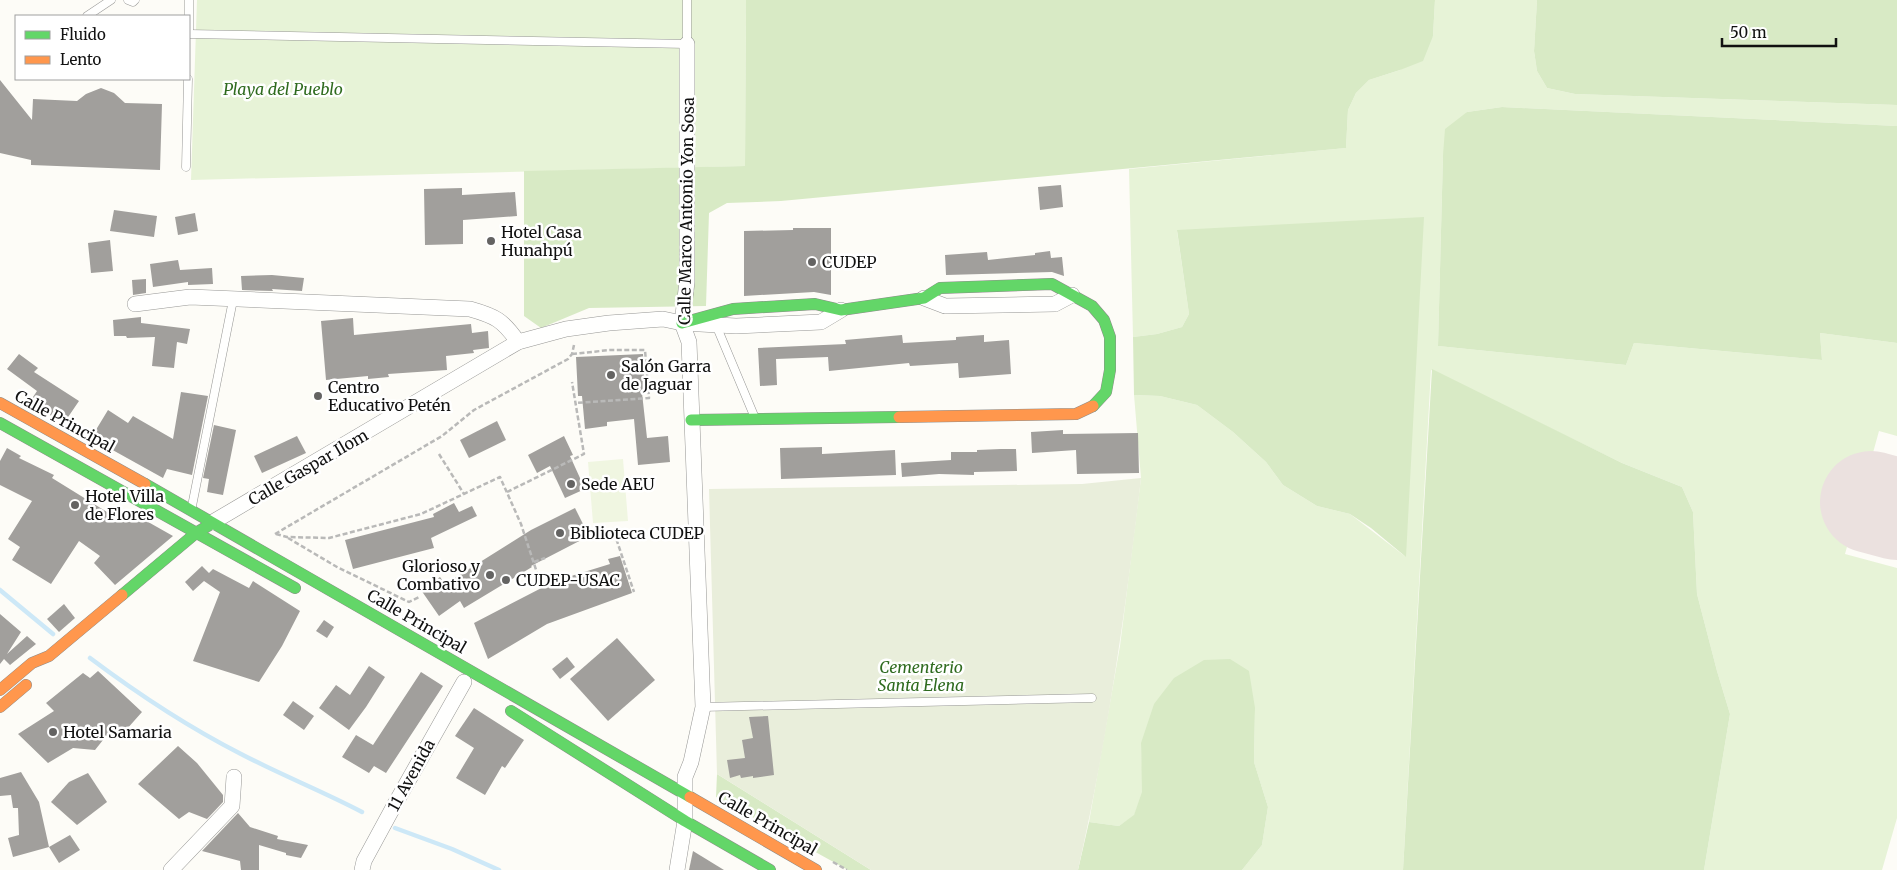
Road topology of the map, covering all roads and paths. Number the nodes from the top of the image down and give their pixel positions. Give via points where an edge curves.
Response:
1 (111, 0) edge
2 (128, 0) edge
3 (135, 0) edge
4 (189, 0) edge
5 (686, 0) edge
6 (88, 15) edge
7 (189, 15) edge
8 (190, 34) edge
9 (687, 44) junction
10 (188, 80) edge
11 (186, 167) dead end
12 (1072, 295) junction
13 (924, 298) junction
14 (234, 300) junction
15 (135, 304) dead end
16 (841, 310) junction
17 (682, 323) junction
18 (716, 325) junction
19 (518, 342) junction
20 (574, 345) dead end
21 (572, 354) junction
22 (572, 382) dead end
23 (0, 403) edge
24 (576, 403) junction
25 (691, 420) junction
26 (756, 420) junction
27 (0, 423) edge
28 (439, 454) dead end
29 (507, 492) junction
30 (464, 494) junction
31 (191, 510) junction
32 (213, 522) junction
33 (614, 532) dead end
34 (196, 533) junction
35 (287, 538) junction
36 (546, 558) dead end
37 (534, 562) junction
38 (542, 588) dead end
39 (634, 592) dead end
40 (309, 596) dead end
41 (419, 597) dead end
42 (49, 656) junction
43 (464, 682) dead end
44 (0, 690) edge
45 (1092, 698) dead end
46 (497, 703) dead end
47 (703, 707) junction
48 (0, 708) edge
49 (234, 777) dead end
50 (684, 794) junction
51 (685, 821) junction
52 (170, 870) edge
53 (362, 870) edge
54 (677, 870) edge
55 (770, 870) edge
56 (816, 870) edge

1 - 6 lane
2 - 3 lane
4 - 7 lane
5 - 9 lane
8 - 9 lane
9 - 17 street, Calle Marco Antonio Yon Sosa via 687,282
10 - 11 lane
12 - 13 street via 1055,304 945,306
12 - 13 main road via 1052,284 940,288
12 - 26 main road via 1092,306 1104,320 1110,337 1106,392 1094,405 1076,414
13 - 16 main road
14 - 15 street via 190,297
14 - 19 street via 470,309 507,326
14 - 31 lane
16 - 17 main road via 815,304 733,309
16 - 18 street, Calle Gaspar Ilom via 821,322
17 - 18 street, Calle Gaspar Ilom
17 - 19 street, Calle Gaspar Ilom via 662,320 609,322
17 - 25 street, Calle Marco Antonio Yon Sosa via 689,342
18 - 26 lane
19 - 32 street, Calle Gaspar Ilom
20 - 21 path
21 - 24 path via 646,350 649,398
21 - 35 path via 474,410 442,436 275,534
22 - 24 path
23 - 31 main road, Calle Principal
24 - 29 path via 584,454
25 - 26 main road
25 - 47 street, Calle Marco Antonio Yon Sosa
27 - 34 main road, Calle Principal
28 - 30 path
29 - 30 path via 500,477
29 - 37 path
30 - 35 path via 421,514 329,538
31 - 32 main road, Calle Principal
32 - 34 main road
32 - 50 main road, Calle Principal
33 - 39 path
34 - 40 main road, Calle Principal
34 - 42 main road
35 - 41 path via 336,567 409,602
36 - 37 path
37 - 38 path
42 - 44 main road via 32,663
42 - 48 main road via 37,676
43 - 53 street, 11 Avenida via 364,861
45 - 47 lane
46 - 51 main road
47 - 50 street, Calle Marco Antonio Yon Sosa via 685,777
49 - 52 street via 232,806
50 - 51 street, Calle Marco Antonio Yon Sosa
50 - 56 main road, Calle Principal
51 - 54 street, Calle Marco Antonio Yon Sosa
51 - 55 main road

